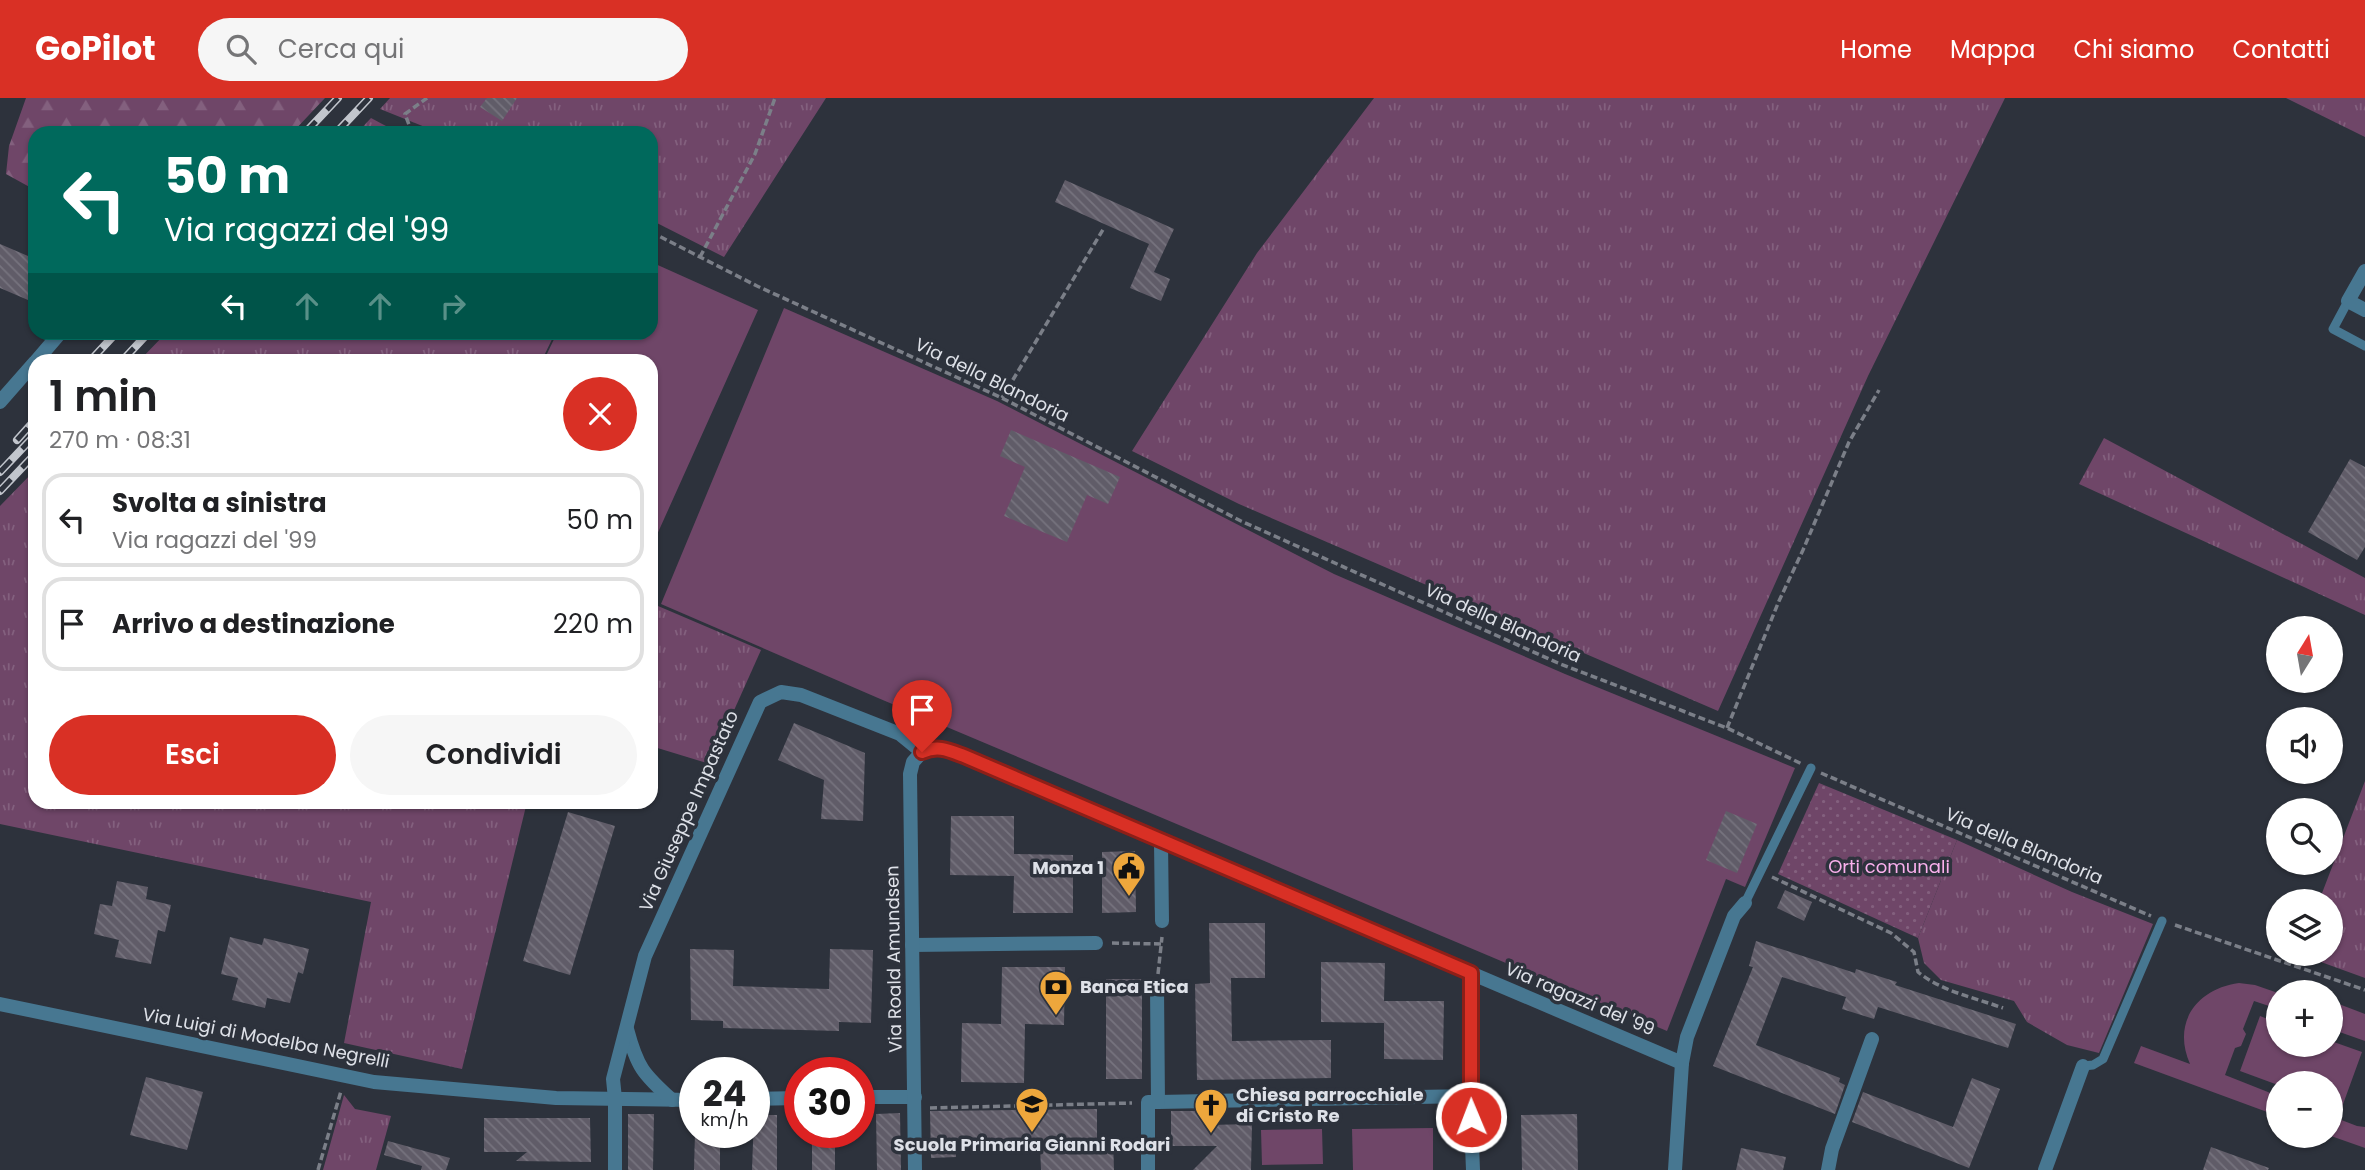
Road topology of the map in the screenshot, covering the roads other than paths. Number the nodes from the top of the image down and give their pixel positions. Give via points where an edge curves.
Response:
1 (2365, 271) edge
2 (2348, 301) junction
3 (2365, 310) edge
4 (54, 340) edge
5 (2365, 346) edge
6 (42, 354) edge
7 (28, 370) edge
8 (0, 402) edge
9 (922, 752) junction
10 (1811, 768) road end
11 (1161, 842) junction
12 (1745, 903) joint
13 (1162, 921) road end
14 (2162, 921) road end
15 (1096, 943) road end
16 (912, 945) junction
17 (1471, 973) junction
18 (1157, 987) road end
19 (0, 1004) edge
20 (627, 1027) junction
21 (1872, 1039) dead end
22 (1682, 1063) junction
23 (2083, 1066) joint
24 (1470, 1096) junction
25 (615, 1099) junction
26 (875, 1099) edge
27 (672, 1100) junction
28 (679, 1100) edge
29 (1153, 1102) junction
30 (915, 1103) junction
31 (615, 1170) edge
32 (915, 1170) edge
33 (1148, 1170) edge
34 (1474, 1170) edge
35 (1675, 1170) edge
36 (1828, 1170) edge
37 (2045, 1170) edge

1 - 2 street
2 - 3 street
2 - 5 lane via 2333,329
4 - 6 street
7 - 8 street
9 - 11 street, Via ragazzi del '99 via 942,748
9 - 16 street, Via Roald Amundsen via 910,774
9 - 20 street, Via Giuseppe Impastato via 900,734 801,695 781,692 760,702 645,956
10 - 12 lane
11 - 13 street
11 - 17 street, Via ragazzi del '99
12 - 22 street via 1724,940 1687,1037
14 - 23 lane via 2103,1059
15 - 16 street
16 - 30 street, Via Roald Amundsen
17 - 22 street, Via ragazzi del '99
17 - 24 street
18 - 29 street
19 - 25 street, Via Luigi di Modelba Negrelli via 374,1082
20 - 25 street, Via Giuseppe Impastato via 613,1079
20 - 27 street via 640,1066
21 - 36 street
22 - 35 street
23 - 37 street
24 - 29 street
24 - 34 street
25 - 27 street, Via Luigi di Modelba Negrelli
25 - 31 street, Via Giuseppe Impastato
26 - 30 street
27 - 28 street, Via Luigi di Modelba Negrelli
29 - 33 street
30 - 32 street, Via Roald Amundsen

